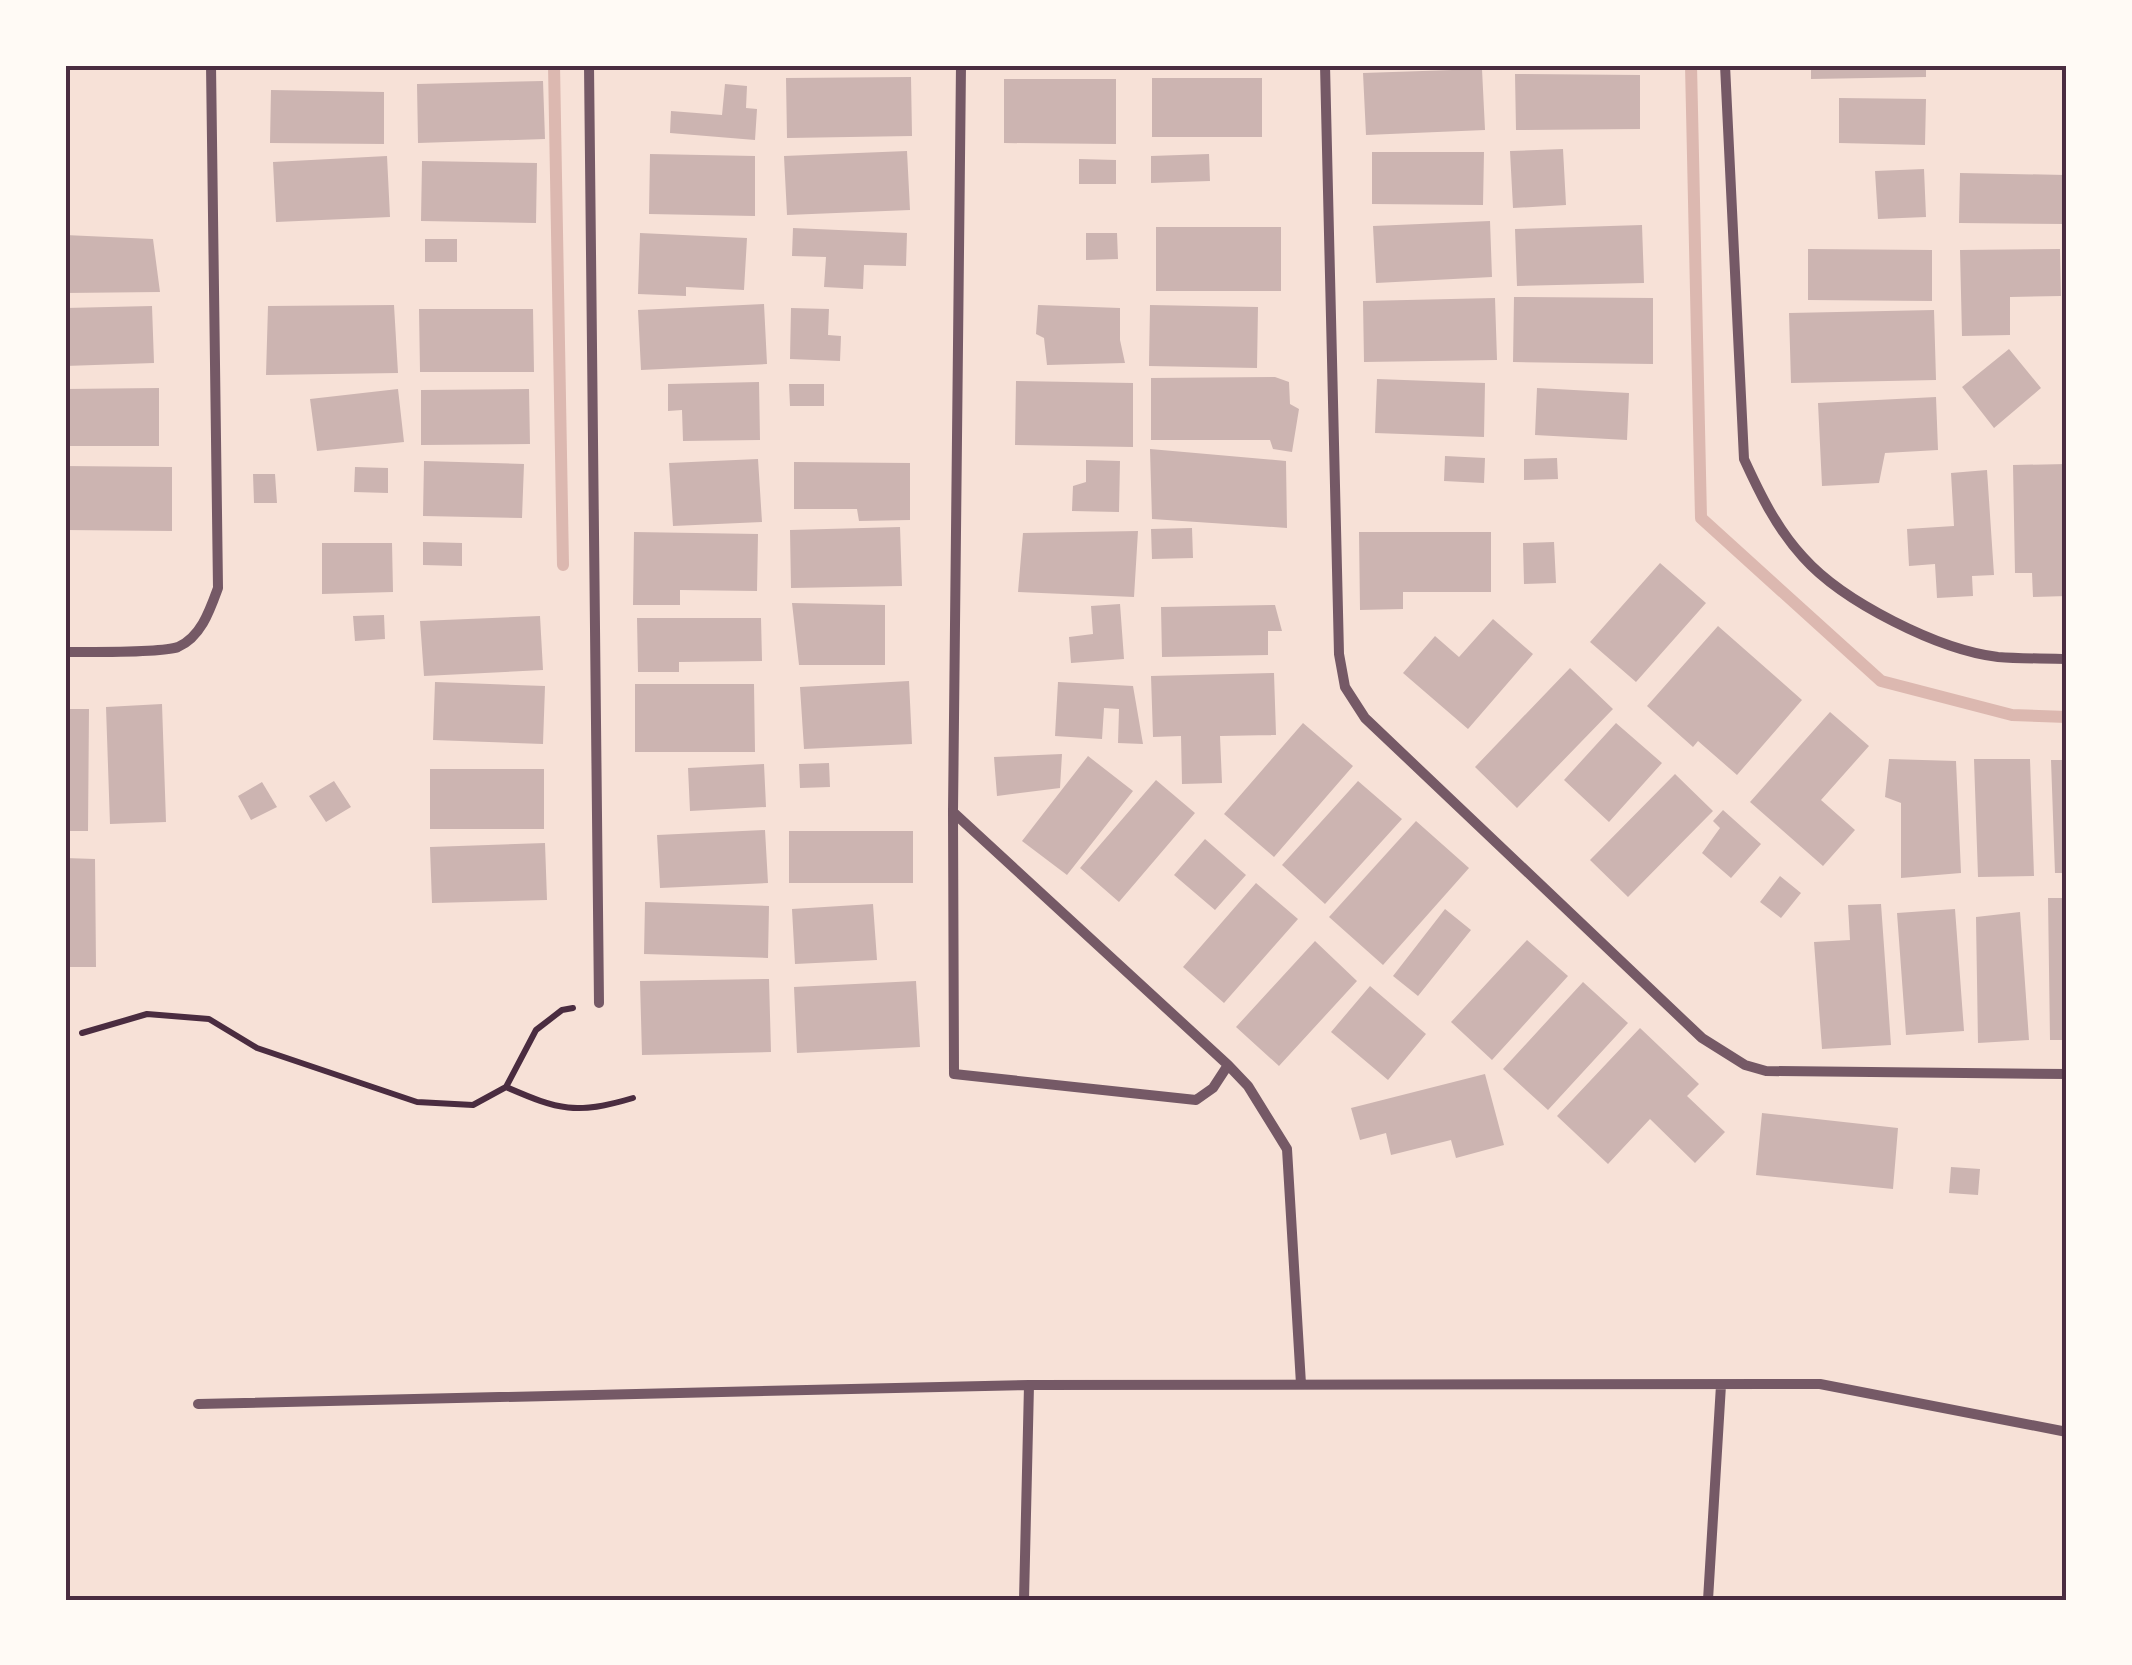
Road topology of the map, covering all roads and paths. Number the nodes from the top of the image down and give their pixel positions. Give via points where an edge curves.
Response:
1 (211, 65) edge
2 (590, 65) edge
3 (961, 65) edge
4 (1325, 65) edge
5 (1725, 65) edge
6 (65, 652) edge
7 (2067, 659) edge
8 (953, 812) junction
9 (599, 1003) joint
10 (82, 1034) dead end
11 (1228, 1065) junction
12 (2067, 1074) edge
13 (506, 1087) junction
14 (633, 1098) dead end
15 (1301, 1384) junction
16 (1721, 1384) junction
17 (1029, 1385) junction
18 (198, 1404) dead end
19 (2067, 1432) edge
20 (1024, 1600) edge
21 (1708, 1600) edge

1 - 6 street via 218,588 195,635 176,648
2 - 9 street
3 - 8 street
4 - 12 street via 1339,654 1345,687 1365,718 1702,1038 1746,1066
5 - 7 street via 1744,460 1764,503 1804,559 1865,606 1921,636 1995,657
8 - 11 street
8 - 11 street via 954,1074 1196,1100
9 - 13 path via 562,1010 536,1030
10 - 13 path via 146,1014 209,1020 257,1048 417,1102 472,1105
11 - 15 street via 1286,1149
13 - 14 path via 555,1108 596,1109
15 - 16 street
15 - 17 street
16 - 19 street via 1820,1384
16 - 21 street
17 - 18 street
17 - 20 street

